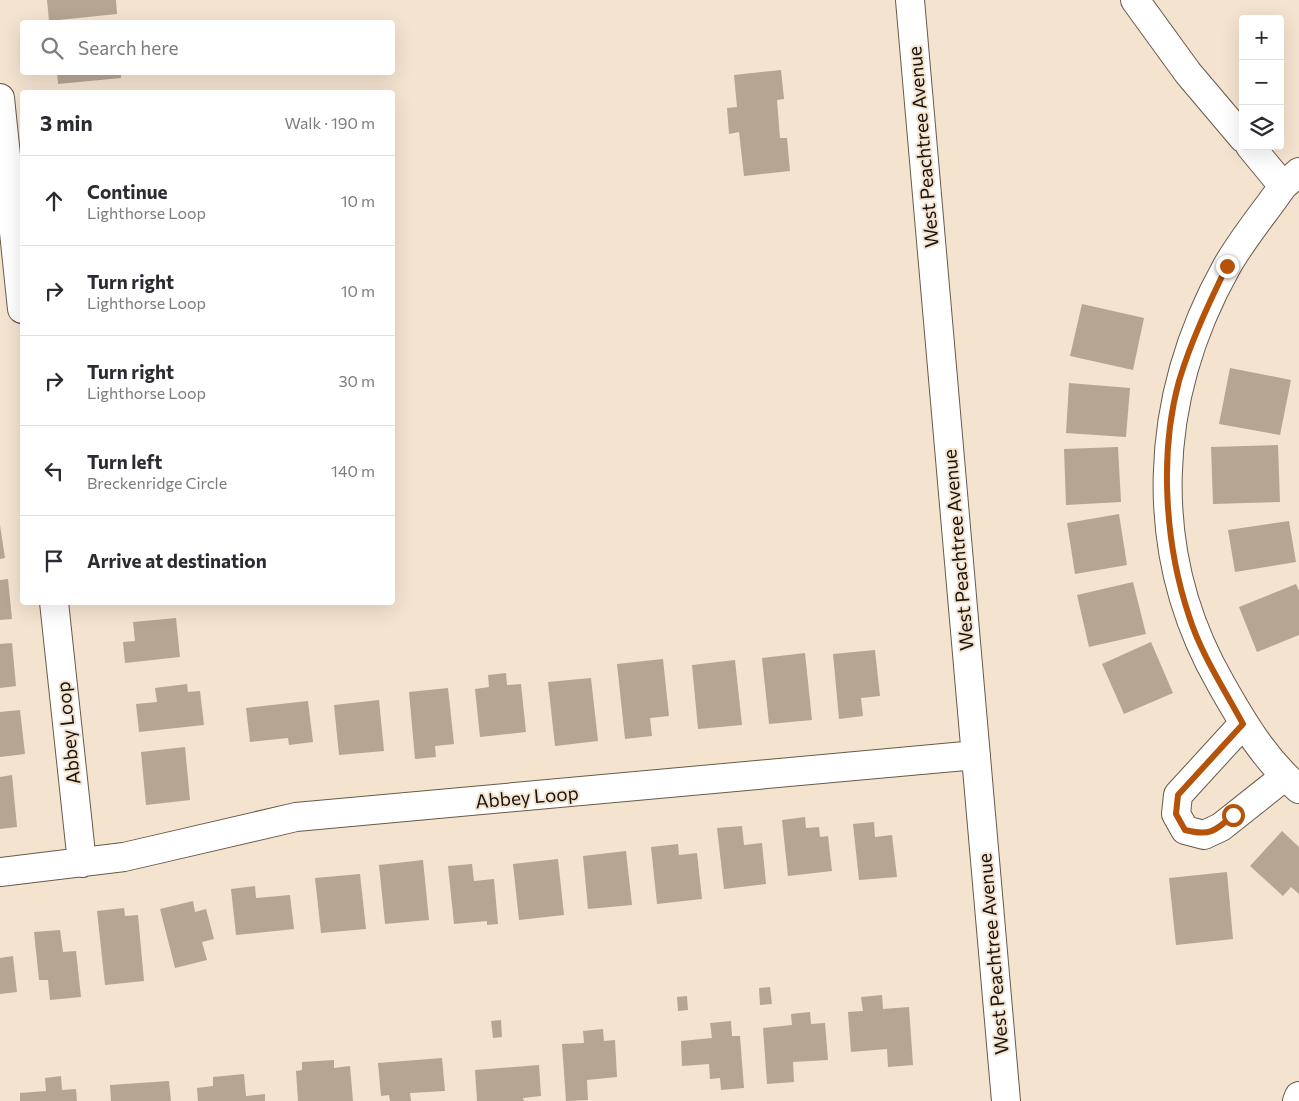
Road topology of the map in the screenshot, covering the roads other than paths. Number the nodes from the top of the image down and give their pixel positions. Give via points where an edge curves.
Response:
1 (910, 0) edge
2 (1135, 0) edge
3 (0, 98) edge
4 (1239, 133) edge
5 (1255, 150) edge
6 (1291, 179) edge
7 (20, 290) edge
8 (54, 605) edge
9 (1243, 724) junction
10 (976, 755) junction
11 (1292, 783) edge
12 (82, 864) junction
13 (0, 872) edge
14 (1299, 1096) edge
15 (1006, 1101) edge
16 (1297, 1101) edge

1 - 10 street, West Peachtree Avenue
2 - 4 street via 1188,73
3 - 7 street
5 - 6 street
6 - 9 street via 1227,266 1202,318 1179,381 1168,452 1168,507 1175,566 1189,617
8 - 12 street, Abbey Loop
9 - 11 street
9 - 11 street via 1178,795 1176,814 1185,830 1204,835
10 - 12 street, Abbey Loop via 296,818
10 - 15 street, West Peachtree Avenue
12 - 13 street, Abbey Loop
14 - 16 street

